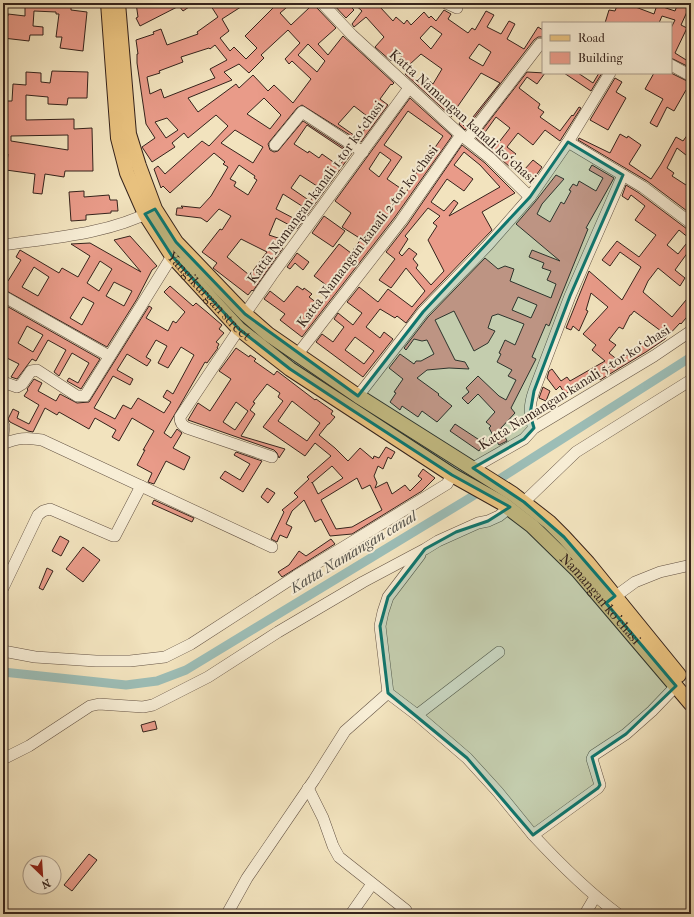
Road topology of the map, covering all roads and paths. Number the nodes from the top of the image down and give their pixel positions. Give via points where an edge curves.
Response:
1 (108, 3) edge
2 (118, 3) edge
3 (322, 3) edge
4 (446, 3) edge
5 (457, 8) dead end
6 (540, 44) dead end
7 (672, 66) edge
8 (609, 74) edge
9 (691, 76) edge
10 (410, 88) junction
11 (464, 137) junction
12 (568, 142) junction
13 (275, 145) dead end
14 (363, 152) junction
15 (623, 175) junction
16 (530, 197) junction
17 (150, 212) junction
18 (691, 223) edge
19 (3, 246) edge
20 (172, 256) junction
21 (3, 296) edge
22 (245, 314) junction
23 (239, 329) junction
24 (691, 331) edge
25 (297, 355) junction
26 (109, 356) junction
27 (691, 380) edge
28 (3, 382) edge
29 (358, 396) junction
30 (3, 424) edge
31 (534, 428) junction
32 (3, 436) edge
33 (3, 444) edge
34 (272, 457) dead end
35 (477, 471) junction
36 (452, 475) junction
37 (468, 484) joint
38 (141, 486) junction
39 (518, 498) junction
40 (505, 505) junction
41 (272, 547) dead end
42 (425, 550) junction
43 (691, 565) edge
44 (3, 588) edge
45 (610, 600) junction
46 (3, 651) edge
47 (499, 652) dead end
48 (676, 686) junction
49 (691, 690) edge
50 (388, 693) junction
51 (691, 704) edge
52 (416, 715) junction
53 (3, 759) edge
54 (308, 788) junction
55 (533, 836) junction
56 (372, 884) junction
57 (595, 897) junction
58 (406, 910) dead end
59 (227, 914) edge
60 (351, 914) edge
61 (585, 914) edge
62 (618, 914) edge

1 - 17 main road, Yangikurgan street via 118,138 127,173
2 - 17 main road, Yangikurgan street via 129,134
3 - 10 street, Katta Namangan kanali koʻchasi via 352,35
4 - 5 street
6 - 11 street, Katta Namangan kanali 2-tor koʻchasi
7 - 9 street
8 - 12 street, Katta Namangan kanali koʻchasi
10 - 11 street, Katta Namangan kanali koʻchasi
10 - 14 street, Katta Namangan kanali 1-tor koʻchasi
11 - 16 street, Katta Namangan kanali koʻchasi
11 - 25 street, Katta Namangan kanali 2-tor koʻchasi
12 - 15 street
12 - 16 street, Katta Namangan kanali koʻchasi
13 - 14 street via 302,112
14 - 22 street, Katta Namangan kanali 1-tor koʻchasi
15 - 18 street
15 - 31 street via 570,296 530,402
16 - 29 street via 423,312
17 - 19 street via 119,224 77,234
17 - 20 main road, Yangikurgan street
17 - 22 main road, Yangikurgan street
20 - 23 main road, Yangikurgan street
20 - 26 street
21 - 26 street
22 - 25 main road, Yangikurgan street
23 - 34 street via 180,417 180,421 187,428
23 - 36 main road, Yangikurgan street via 290,370
24 - 31 street, Katta Namangan kanali 5-tor koʻchasi
25 - 29 main road, Yangikurgan street
26 - 28 street via 83,397 77,396 37,370 31,371 17,387
27 - 39 street via 576,452
29 - 35 main road, Yangikurgan street
30 - 32 street
31 - 35 street, Katta Namangan kanali 5-tor koʻchasi
33 - 38 street via 29,438 42,440
35 - 39 main road, Namangan ko'chasi
36 - 37 main road, Yangikurgan street
36 - 46 street via 447,484 296,576 192,644 165,657 96,661 35,657
37 - 40 main road, Namangan ko'chasi
38 - 41 street
38 - 44 street via 115,536 50,509 38,514
39 - 45 main road, Namangan ko'chasi via 564,537
40 - 42 street via 500,516 456,532
40 - 45 main road, Namangan ko'chasi via 532,526
42 - 50 street via 388,596 383,612 380,626
42 - 53 street via 363,582 208,677 153,705 143,708 99,704 90,706 29,746
43 - 45 street via 660,572 635,582
45 - 48 main road, Namangan ko'chasi
45 - 49 main road, Namangan ko'chasi
47 - 52 street
48 - 51 main road, Namangan ko'chasi
48 - 55 street via 631,729 594,755 592,759 600,785 598,788
50 - 52 street
50 - 54 street via 345,731
52 - 55 street via 467,758
54 - 56 street via 339,857
54 - 59 street via 247,878
55 - 57 street
56 - 58 street
56 - 60 street
57 - 61 street
57 - 62 street

